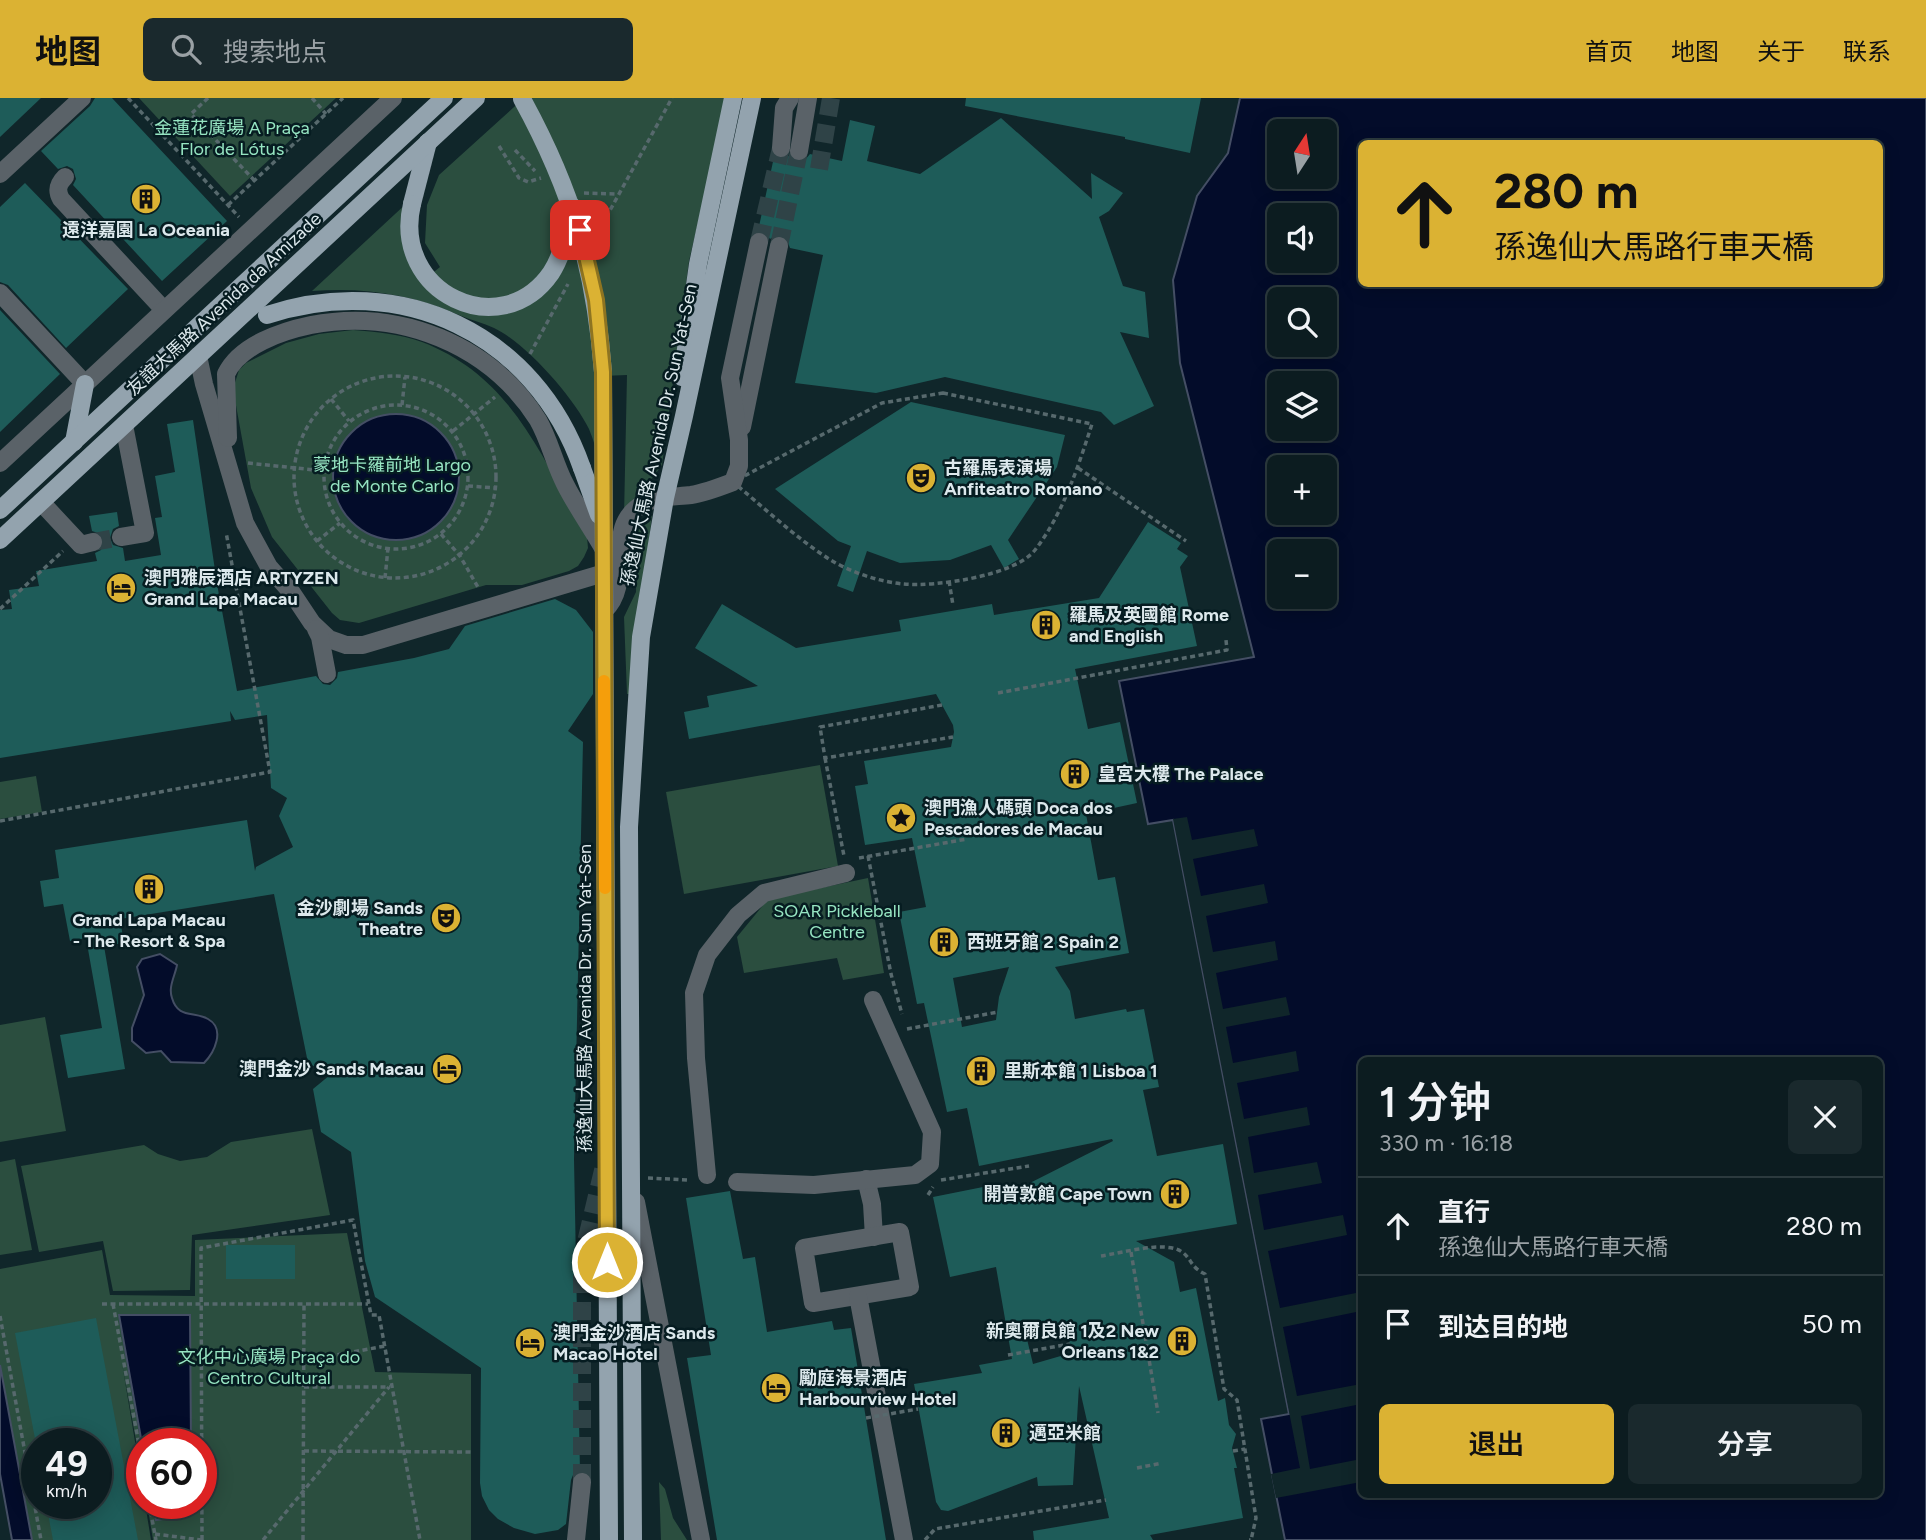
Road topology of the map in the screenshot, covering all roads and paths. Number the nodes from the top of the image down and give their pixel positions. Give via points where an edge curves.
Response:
1 (82, 98) edge
2 (128, 98) edge
3 (208, 98) edge
4 (312, 98) edge
5 (343, 98) edge
6 (393, 98) edge
7 (444, 98) edge
8 (476, 98) edge
9 (522, 98) edge
10 (733, 98) edge
11 (752, 98) edge
12 (790, 98) edge
13 (808, 98) edge
14 (326, 114) junction
15 (428, 142) junction
16 (499, 146) dead end
17 (780, 148) tunnel mouth
18 (514, 150) dead end
19 (799, 151) tunnel mouth
20 (0, 174) edge
21 (65, 177) dead end
22 (254, 180) junction
23 (228, 205) junction
24 (572, 206) junction
25 (251, 230) junction
26 (759, 242) tunnel mouth
27 (779, 246) tunnel mouth
28 (0, 293) edge
29 (164, 310) junction
30 (220, 336) junction
31 (198, 356) junction
32 (405, 377) junction
33 (85, 384) junction
34 (331, 399) junction
35 (492, 399) dead end
36 (402, 405) junction
37 (474, 414) junction
38 (349, 421) junction
39 (124, 425) junction
40 (453, 431) junction
41 (739, 440) junction
42 (74, 442) junction
43 (0, 463) edge
44 (238, 464) junction
45 (294, 468) junction
46 (1078, 468) junction
47 (324, 471) junction
48 (733, 482) junction
49 (468, 485) junction
50 (496, 488) junction
51 (665, 498) junction
52 (41, 502) junction
53 (0, 510) edge
54 (224, 521) dead end
55 (340, 523) junction
56 (604, 528) junction
57 (441, 534) junction
58 (121, 537) tunnel mouth
59 (0, 540) edge
60 (85, 541) joint
61 (1186, 541) dead end
62 (317, 542) junction
63 (388, 548) junction
64 (603, 548) junction
65 (460, 556) junction
66 (604, 573) junction
67 (385, 578) junction
68 (949, 581) junction
69 (953, 605) dead end
70 (490, 607) junction
71 (0, 609) edge
72 (604, 611) junction
73 (312, 623) junction
74 (1226, 640) dead end
75 (327, 674) dead end
76 (998, 693) dead end
77 (942, 705) dead end
78 (953, 737) dead end
79 (825, 758) junction
80 (0, 821) edge
81 (967, 839) dead end
82 (868, 856) junction
83 (845, 867) junction
84 (873, 1000) dead end
85 (998, 1012) dead end
86 (906, 1030) junction
87 (888, 1033) junction
88 (1029, 1166) dead end
89 (631, 1177) junction
90 (702, 1177) joint
91 (866, 1179) junction
92 (737, 1182) dead end
93 (928, 1195) dead end
94 (874, 1237) junction
95 (1130, 1252) junction
96 (1101, 1256) dead end
97 (858, 1296) junction
98 (102, 1304) dead end
99 (113, 1304) junction
100 (201, 1304) junction
101 (304, 1304) junction
102 (368, 1304) junction
103 (0, 1316) edge
104 (1070, 1344) dead end
105 (384, 1346) junction
106 (1008, 1355) dead end
107 (304, 1361) junction
108 (304, 1387) junction
109 (391, 1387) junction
110 (918, 1409) dead end
111 (1158, 1413) dead end
112 (866, 1418) dead end
113 (136, 1428) edge
114 (1245, 1449) junction
115 (304, 1451) junction
116 (336, 1451) junction
117 (1233, 1451) dead end
118 (404, 1452) junction
119 (471, 1452) dead end
120 (1162, 1463) dead end
121 (1137, 1468) dead end
122 (582, 1482) tunnel mouth
123 (303, 1492) junction
124 (1106, 1500) dead end
125 (152, 1519) edge
126 (155, 1534) junction
127 (41, 1540) edge
128 (156, 1540) edge
129 (202, 1540) edge
130 (264, 1540) edge
131 (303, 1540) edge
132 (420, 1540) edge
133 (576, 1540) edge
134 (608, 1540) edge
135 (633, 1540) edge
136 (701, 1540) edge
137 (904, 1540) edge
138 (925, 1540) edge
139 (1249, 1540) edge

1 - 20 street
2 - 23 path
3 - 22 path via 191,114
4 - 14 path
5 - 14 path
6 - 25 street
7 - 42 main road, 友誼大馬路 Avenida da Amizade
8 - 15 main road, 友誼大馬路 Avenida da Amizade
9 - 24 main road, 孫逸仙大馬路 Avenida Dr. Sun Yat-Sen, bridge
10 - 51 main road via 698,264
11 - 51 main road, 孫逸仙大馬路 Avenida Dr. Sun Yat-Sen
12 - 17 street
13 - 19 street
14 - 22 path
15 - 24 main road, bridge via 408,230 419,268 457,300 495,306 530,293 549,276 561,254
15 - 30 main road, 友誼大馬路 Avenida da Amizade
16 - 18 path via 523,181 541,178
21 - 29 street via 58,187 61,199
22 - 23 path
23 - 25 path
24 - 56 main road, 孫逸仙大馬路 Avenida Dr. Sun Yat-Sen, bridge via 600,324
25 - 29 street
26 - 41 street via 730,377
27 - 41 street
28 - 33 street via 19,320
29 - 33 street
30 - 31 main road, 友誼大馬路 Avenida da Amizade
30 - 56 main road, bridge via 267,315 324,301 363,300 411,307 457,324 491,344 534,384 567,432
31 - 39 main road, 友誼大馬路 Avenida da Amizade
31 - 44 street via 204,384
32 - 34 path via 378,377
32 - 36 path
32 - 37 path via 442,388
33 - 42 main road
33 - 43 street
34 - 38 path
34 - 45 path via 302,435
35 - 37 path
36 - 38 path via 372,408
36 - 40 path via 430,412
37 - 40 path
37 - 50 path via 494,453
38 - 47 path via 329,447
39 - 52 main road, 友誼大馬路 Avenida da Amizade
39 - 58 street via 145,533
40 - 49 path via 467,458
41 - 48 street via 739,466
42 - 53 main road, 友誼大馬路 Avenida da Amizade
44 - 45 path
44 - 64 street via 225,383 230,365 272,338 305,327 357,320 393,323 459,346 514,390 545,433 564,482
44 - 73 street via 245,523 269,567
45 - 47 path
45 - 62 path via 296,500
46 - 48 path via 1092,424 943,393 882,403
46 - 61 path
46 - 68 path via 1034,551 997,574
47 - 55 path via 329,505
48 - 51 street via 695,495
48 - 68 path via 829,559 864,575 905,584
49 - 50 path
49 - 57 path via 463,506
50 - 65 path via 488,519
51 - 72 street via 643,504 626,520 620,538 618,589
51 - 89 main road, 孫逸仙大馬路 Avenida Dr. Sun Yat-Sen via 646,603 629,827
52 - 59 main road, 友誼大馬路 Avenida da Amizade
52 - 60 street
54 - 80 path via 271,772
55 - 62 path
55 - 63 path via 360,540
56 - 64 main road, 孫逸仙大馬路 Avenida Dr. Sun Yat-Sen
57 - 63 path via 419,545
57 - 65 path
60 - 71 path
62 - 67 path via 344,565
63 - 67 path
64 - 66 main road, 孫逸仙大馬路 Avenida Dr. Sun Yat-Sen
65 - 67 path via 426,574
65 - 70 path
66 - 70 street
66 - 72 main road, 孫逸仙大馬路 Avenida Dr. Sun Yat-Sen
68 - 69 path
70 - 73 street via 363,646 329,639
72 - 134 main road, 孫逸仙大馬路 Avenida Dr. Sun Yat-Sen
73 - 75 street via 320,637
74 - 76 path via 1227,650
77 - 79 path via 820,727
78 - 79 path
79 - 83 path
81 - 82 path
82 - 83 path
82 - 86 path
83 - 90 street via 764,893 738,915 707,955 694,993
84 - 87 street
85 - 86 path
86 - 87 path
87 - 91 street via 932,1132 930,1164 915,1175
88 - 93 path via 937,1181
89 - 90 path
89 - 135 main road, 孫逸仙大馬路 Avenida Dr. Sun Yat-Sen
89 - 136 street
91 - 92 street via 814,1185
91 - 94 street
94 - 97 street via 900,1232 910,1287
94 - 97 street via 804,1248 813,1303
95 - 96 path
95 - 111 path
95 - 114 path via 1169,1245 1185,1253 1193,1268 1205,1275 1224,1389 1237,1400
97 - 137 street
98 - 99 path
99 - 100 path
99 - 113 path
100 - 101 path
100 - 102 path via 201,1248 353,1220
100 - 129 path
101 - 102 path
101 - 107 path
102 - 105 path via 371,1315 379,1315
103 - 127 path
104 - 106 path
105 - 107 path
105 - 109 path
107 - 108 path
108 - 109 path
108 - 115 path
109 - 116 path
109 - 118 path
110 - 112 path, bridge
114 - 117 path
114 - 139 path via 1256,1518
115 - 116 path
115 - 123 path
116 - 118 path
116 - 123 path
118 - 119 path
118 - 132 path
120 - 121 path
122 - 133 street
123 - 130 path
123 - 131 path
124 - 138 path via 935,1529
125 - 126 path
126 - 128 path
126 - 129 path

